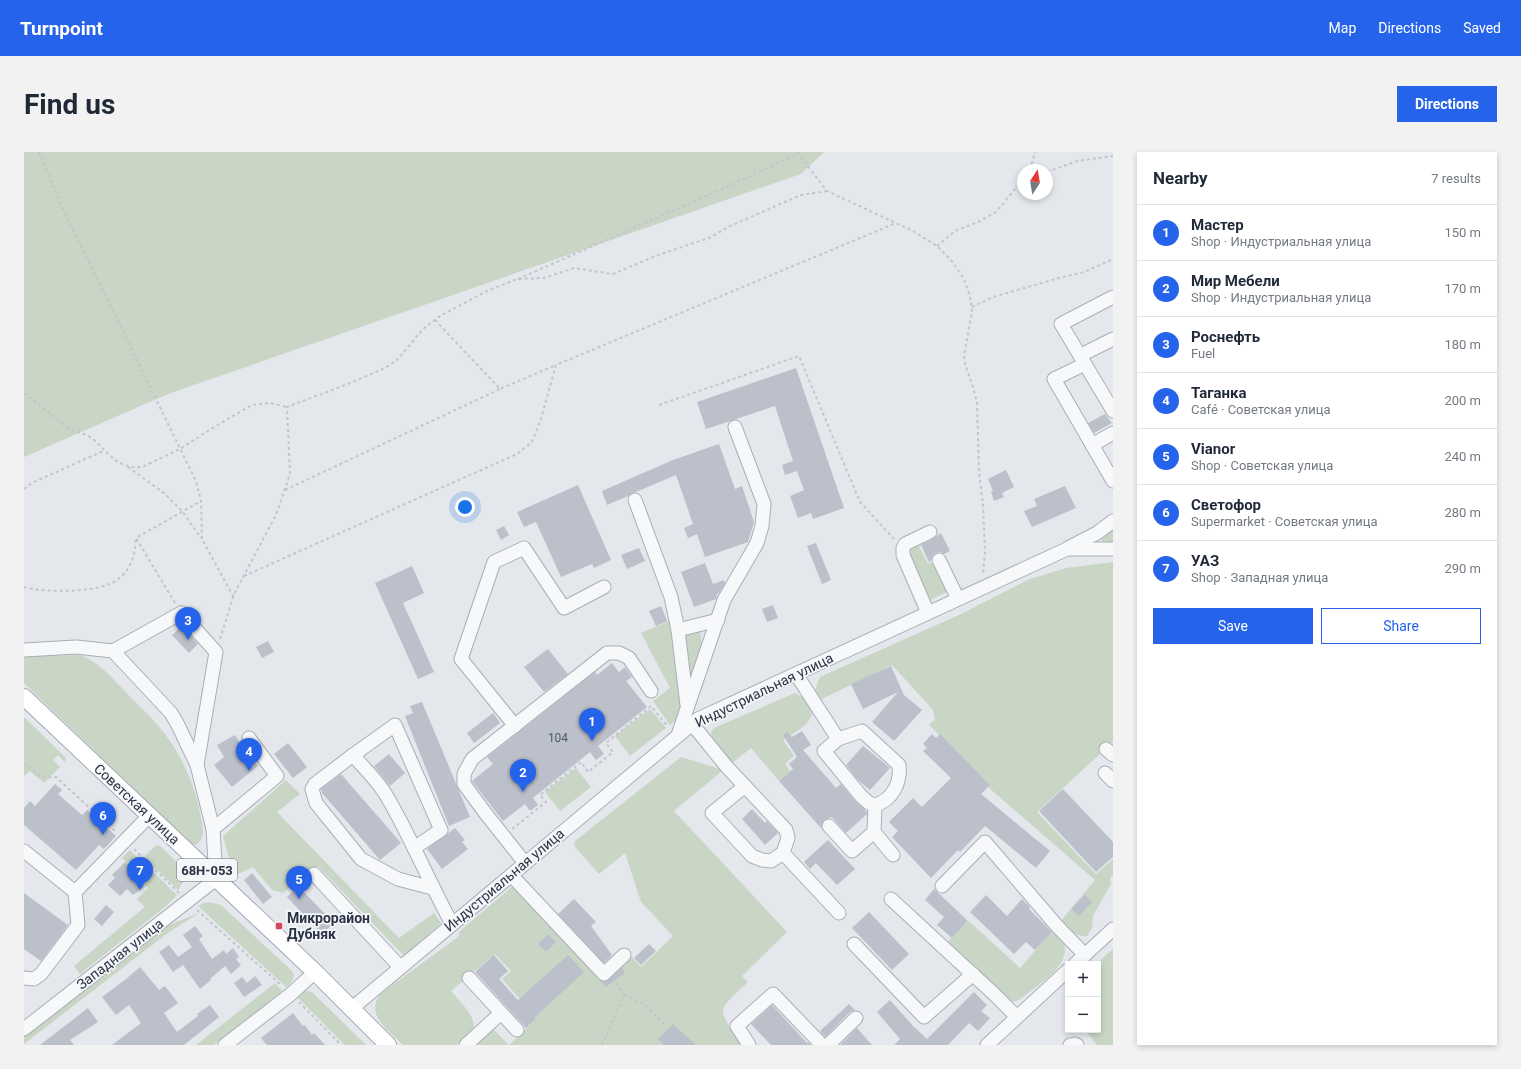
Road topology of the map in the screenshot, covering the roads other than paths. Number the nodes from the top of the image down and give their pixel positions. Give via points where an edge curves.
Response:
1 (1113, 297) edge
2 (1113, 339) edge
3 (1083, 360) junction
4 (1111, 403) edge
5 (735, 427) dead end
6 (1113, 433) edge
7 (1092, 444) junction
8 (1113, 482) edge
9 (635, 500) dead end
10 (1113, 521) edge
11 (930, 532) dead end
12 (1067, 549) junction
13 (1113, 549) edge
14 (938, 560) dead end
15 (604, 587) dead end
16 (958, 599) junction
17 (928, 613) junction
18 (718, 620) junction
19 (678, 630) junction
20 (24, 650) edge
21 (113, 651) junction
22 (796, 674) junction
23 (651, 691) dead end
24 (24, 697) edge
25 (687, 709) junction
26 (692, 724) junction
27 (515, 726) junction
28 (677, 736) junction
29 (249, 738) dead end
30 (838, 739) junction
31 (353, 755) junction
32 (196, 765) junction
33 (745, 786) junction
34 (875, 805) junction
35 (149, 816) junction
36 (829, 826) dead end
37 (213, 829) junction
38 (874, 832) junction
39 (414, 848) junction
40 (24, 851) edge
41 (783, 853) junction
42 (893, 855) dead end
43 (525, 863) junction
44 (314, 874) dead end
45 (511, 875) junction
46 (216, 879) junction
47 (942, 886) dead end
48 (432, 888) junction
49 (74, 892) junction
50 (891, 899) dead end
51 (838, 913) dead end
52 (452, 924) junction
53 (1113, 929) edge
54 (854, 944) dead end
55 (624, 955) dead end
56 (1085, 955) junction
57 (1078, 961) edge
58 (400, 967) junction
59 (315, 972) junction
60 (1065, 973) edge
61 (973, 974) junction
62 (24, 978) edge
63 (469, 978) dead end
64 (351, 1009) junction
65 (500, 1013) junction
66 (1017, 1017) junction
67 (856, 1018) dead end
68 (24, 1029) edge
69 (517, 1030) dead end
70 (225, 1045) edge
71 (388, 1045) edge
72 (466, 1045) edge
73 (749, 1045) edge
74 (822, 1045) edge
75 (828, 1045) edge
76 (987, 1045) edge
77 (1070, 1045) edge
78 (1077, 1045) edge

1 - 3 street via 1062,324
2 - 3 street
3 - 4 street
3 - 7 street via 1054,379
5 - 18 street via 764,504 757,543 724,600
6 - 7 street
7 - 8 street
9 - 19 street via 671,597
10 - 12 street
11 - 17 street via 905,544 903,548 903,555
12 - 13 street, Индустриальная улица
12 - 16 street, Индустриальная улица
14 - 16 street
15 - 27 street via 564,608 524,548 494,562 460,659
16 - 17 street, Индустриальная улица
17 - 22 street, Индустриальная улица
18 - 19 street
18 - 25 street
19 - 25 street
20 - 21 street via 76,647
21 - 32 street via 171,713
21 - 32 street via 181,613 216,652
22 - 26 street, Индустриальная улица
22 - 30 street
23 - 27 street via 629,658 619,653 607,653
24 - 35 main road, Советская улица / 68Н-053
25 - 28 street
26 - 28 street, Индустриальная улица
26 - 33 street
27 - 43 street via 472,759 464,774 464,784
28 - 43 street, Индустриальная улица
29 - 37 street via 277,776
30 - 34 street via 824,751 861,796
30 - 34 street via 862,731 899,765 896,788 885,800
31 - 39 street via 385,794
31 - 39 street via 395,725 441,830
31 - 48 street via 315,784 312,789 316,802 360,859 398,879
32 - 37 street
33 - 41 street via 786,830 788,838
33 - 41 street via 712,813 752,856 771,861
34 - 38 street
35 - 46 main road, Советская улица / 68Н-053
35 - 49 street
36 - 38 street via 852,851
37 - 46 street
38 - 42 street
39 - 48 street
40 - 49 street
41 - 51 street
43 - 45 street, Индустриальная улица
44 - 58 street
45 - 52 street, Индустриальная улица
45 - 55 street via 604,974
46 - 59 main road, Советская улица / 68Н-053
46 - 68 street, Западная улица
47 - 56 street via 985,842
48 - 52 street
49 - 62 street via 78,925 41,974 34,979
50 - 61 street
52 - 58 street, Индустриальная улица
53 - 56 street
54 - 61 street via 924,1017
56 - 57 street
58 - 64 street, Индустриальная улица
59 - 64 main road, Советская улица / 68Н-053
59 - 70 street
60 - 66 street
61 - 66 street
63 - 65 street
64 - 71 main road, Советская улица / 68Н-053
65 - 69 street
65 - 72 street
66 - 76 street
67 - 75 street
73 - 74 street via 737,1026 773,994
77 - 78 street

